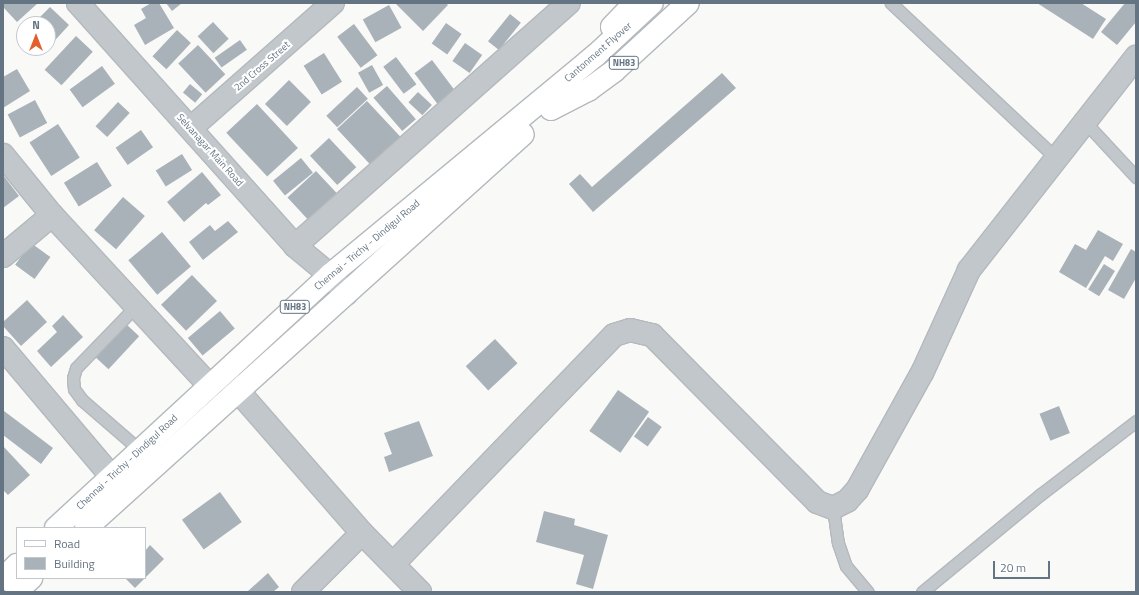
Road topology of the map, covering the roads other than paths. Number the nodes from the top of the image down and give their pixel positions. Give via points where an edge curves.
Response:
1 (78, 3) edge
2 (333, 3) edge
3 (569, 3) edge
4 (636, 3) edge
5 (652, 3) edge
6 (667, 3) edge
7 (688, 3) edge
8 (891, 3) edge
9 (1136, 57) edge
10 (601, 59) junction
11 (547, 104) junction
12 (1085, 122) junction
13 (191, 128) junction
14 (3, 156) edge
15 (1056, 158) junction
16 (1136, 177) edge
17 (52, 215) junction
18 (295, 246) junction
19 (3, 256) edge
20 (330, 275) junction
21 (346, 294) junction
22 (136, 306) junction
23 (3, 348) edge
24 (216, 379) junction
25 (238, 390) junction
26 (1136, 421) edge
27 (140, 450) junction
28 (111, 476) junction
29 (833, 508) junction
30 (57, 527) edge
31 (87, 527) edge
32 (362, 533) junction
33 (392, 564) junction
34 (16, 566) edge
35 (3, 579) edge
36 (30, 579) edge
37 (16, 592) edge
38 (303, 592) edge
39 (420, 592) edge
40 (868, 592) edge
41 (922, 592) edge

1 - 13 street, Selvanagar Main Road
2 - 13 street, 2nd Cross Street
3 - 18 street
4 - 11 main road
5 - 10 main road, Cantonment Flyover / NH83
6 - 10 main road, Cantonment Flyover / NH83
7 - 11 main road, NH83 via 614,71 588,90
8 - 15 lane
9 - 12 street
10 - 11 main road, Cantonment Flyover
11 - 20 main road, Chennai - Trichy - Dindigul Road / NH83
11 - 21 main road, Chennai - Trichy - Dindigul Road / NH83
12 - 15 street
12 - 16 lane
13 - 18 street, Selvanagar Main Road
14 - 17 street
15 - 29 street via 969,270 923,371 857,490 847,501
17 - 19 street
17 - 22 street
18 - 20 street, Selvanagar Main Road
20 - 21 street, Selvanagar Main Road
20 - 24 main road, Chennai - Trichy - Dindigul Road / NH83
21 - 25 main road, Chennai - Trichy - Dindigul Road / NH83
22 - 24 street
22 - 27 lane via 76,368 73,378 74,389 82,400
23 - 28 street
24 - 25 street
24 - 27 main road, Chennai - Trichy - Dindigul Road / NH83
25 - 31 main road, Chennai - Trichy - Dindigul Road / NH83
25 - 32 street
26 - 41 lane via 1041,494
27 - 28 main road, Chennai - Trichy - Dindigul Road / NH83
28 - 30 main road, Chennai - Trichy - Dindigul Road / NH83
29 - 33 street via 817,502 652,335 630,330 614,335
29 - 40 lane via 838,544 846,566
32 - 33 street
32 - 38 street
33 - 39 street
34 - 35 main road
36 - 37 main road

